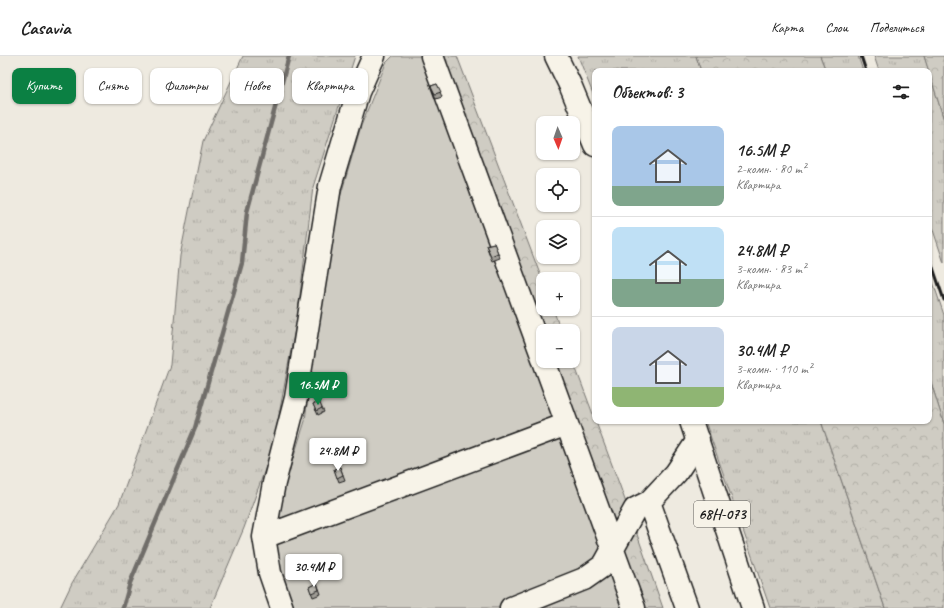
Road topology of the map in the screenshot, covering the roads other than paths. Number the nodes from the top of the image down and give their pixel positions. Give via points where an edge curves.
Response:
1 (374, 56) edge
2 (432, 56) edge
3 (556, 56) edge
4 (592, 138) edge
5 (536, 339) edge
6 (547, 368) edge
7 (567, 424) junction
8 (695, 431) edge
9 (649, 502) junction
10 (264, 537) junction
11 (612, 549) junction
12 (282, 608) edge
13 (511, 608) edge
14 (634, 608) edge
15 (687, 608) edge
16 (753, 608) edge

1 - 10 main road via 358,92 330,186 296,398 274,483
2 - 5 main road
3 - 4 main road
6 - 7 main road
7 - 10 main road
7 - 11 main road
8 - 9 main road via 676,473
8 - 16 main road, 68Н-073
9 - 11 main road via 635,509
9 - 15 main road
10 - 12 main road via 270,573
11 - 13 main road via 604,565 584,579
11 - 14 main road

